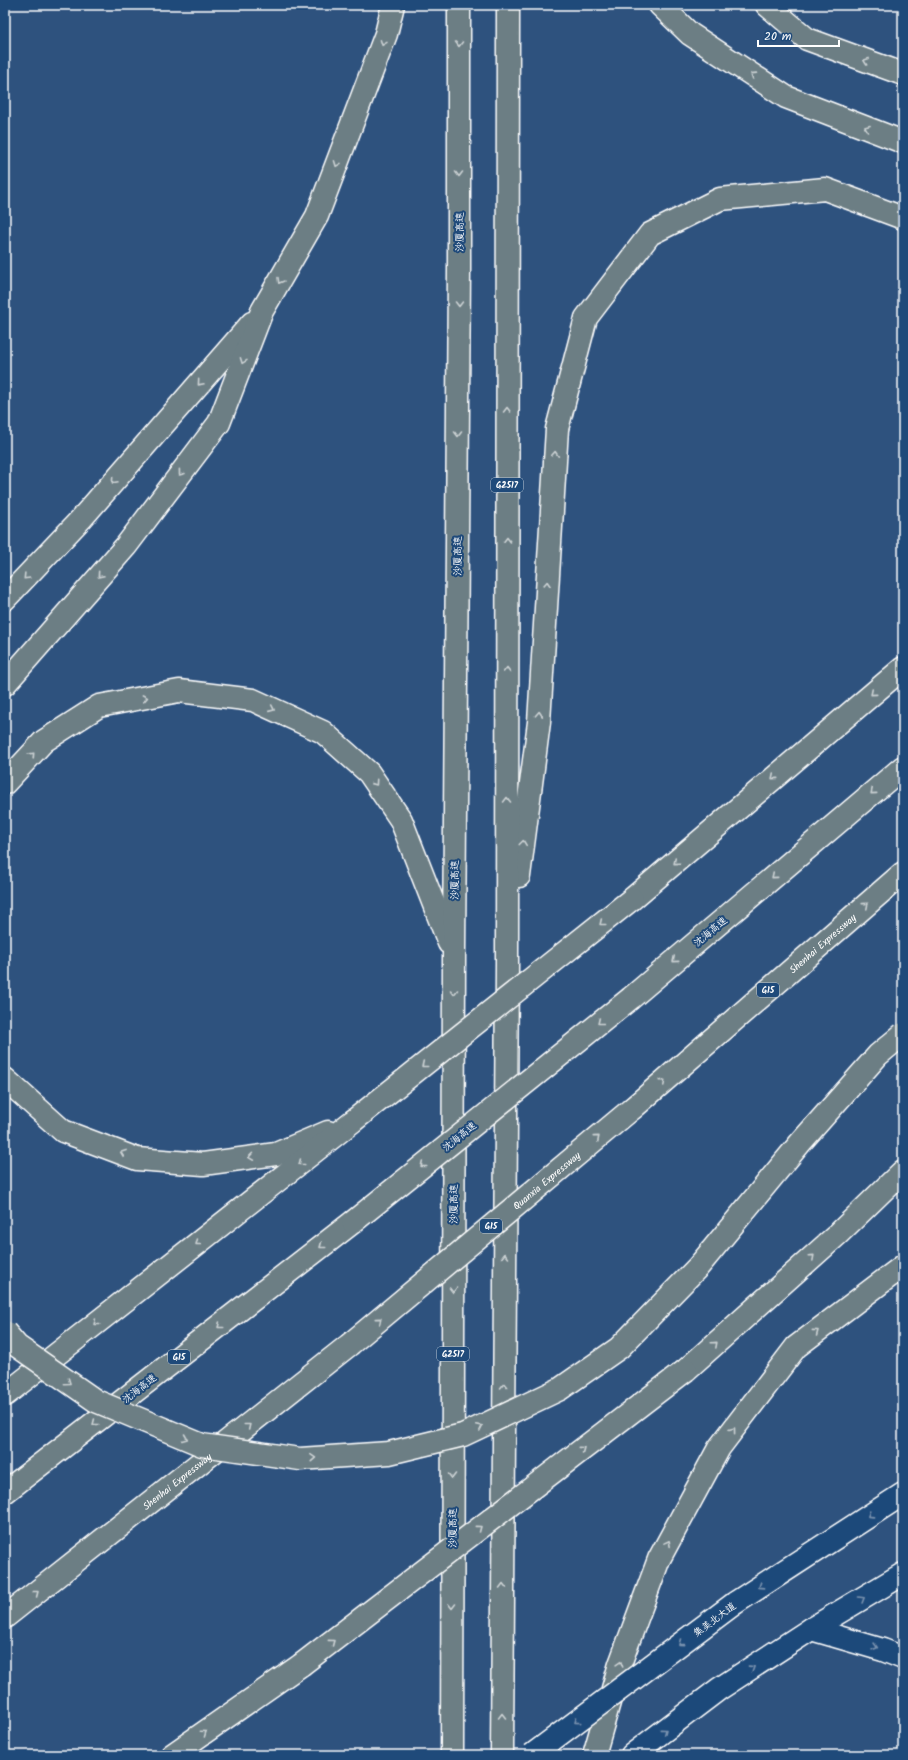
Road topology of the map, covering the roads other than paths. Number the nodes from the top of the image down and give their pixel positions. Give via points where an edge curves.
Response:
1 (393, 5) edge
2 (459, 5) edge
3 (508, 5) edge
4 (660, 5) edge
5 (767, 5) edge
6 (903, 74) edge
7 (903, 142) edge
8 (903, 218) edge
9 (262, 312) junction
10 (5, 599) edge
11 (903, 668) edge
12 (5, 684) edge
13 (903, 766) edge
14 (5, 784) edge
15 (903, 873) edge
16 (454, 953) junction
17 (507, 965) junction
18 (903, 1034) edge
19 (5, 1079) edge
20 (633, 1108) joint
21 (353, 1122) junction
22 (903, 1171) edge
23 (903, 1266) edge
24 (5, 1332) edge
25 (350, 1345) joint
26 (5, 1395) edge
27 (5, 1492) edge
28 (903, 1494) edge
29 (903, 1574) edge
30 (5, 1617) edge
31 (810, 1629) junction
32 (903, 1658) edge
33 (172, 1755) edge
34 (452, 1755) edge
35 (502, 1755) edge
36 (532, 1755) edge
37 (594, 1755) edge
38 (632, 1755) edge

1 -> 9 highway via 386,34 317,216
2 -> 16 highway, 沙厦高速 / G2517
17 -> 3 highway, G2517
7 -> 4 highway via 786,97 690,34
6 -> 5 highway via 807,39
17 -> 8 highway via 539,722 557,429 586,318 650,234 720,199 825,189
9 -> 10 highway via 81,519
9 -> 12 highway via 220,423 126,546
11 -> 21 highway, bridge via 632,899
13 -> 27 highway, 沈海高速 / G15, bridge via 631,998 353,1222
14 -> 16 highway via 44,741 99,706 179,691 253,700 323,732 368,773 401,820
20 -> 15 highway, Shenhai Expressway / G15
16 -> 34 highway, 沙厦高速 / G2517
35 -> 17 highway, G2517
24 -> 18 highway, bridge via 17,1346 96,1401 202,1445 300,1459 389,1453 463,1435 560,1389 619,1348 698,1267 811,1130 878,1055
21 -> 19 highway via 276,1154 203,1164 137,1158 63,1131
25 -> 20 highway, Quanxia Expressway / G15, bridge
21 -> 26 highway
33 -> 22 highway, bridge via 301,1665 686,1370 837,1235
37 -> 23 highway via 620,1664 659,1559 719,1448 796,1347
30 -> 25 highway, Shenhai Expressway / G15
28 -> 36 main road, 集美北大道, bridge via 735,1603
31 -> 29 main road
31 -> 32 main road
38 -> 31 main road via 719,1689

